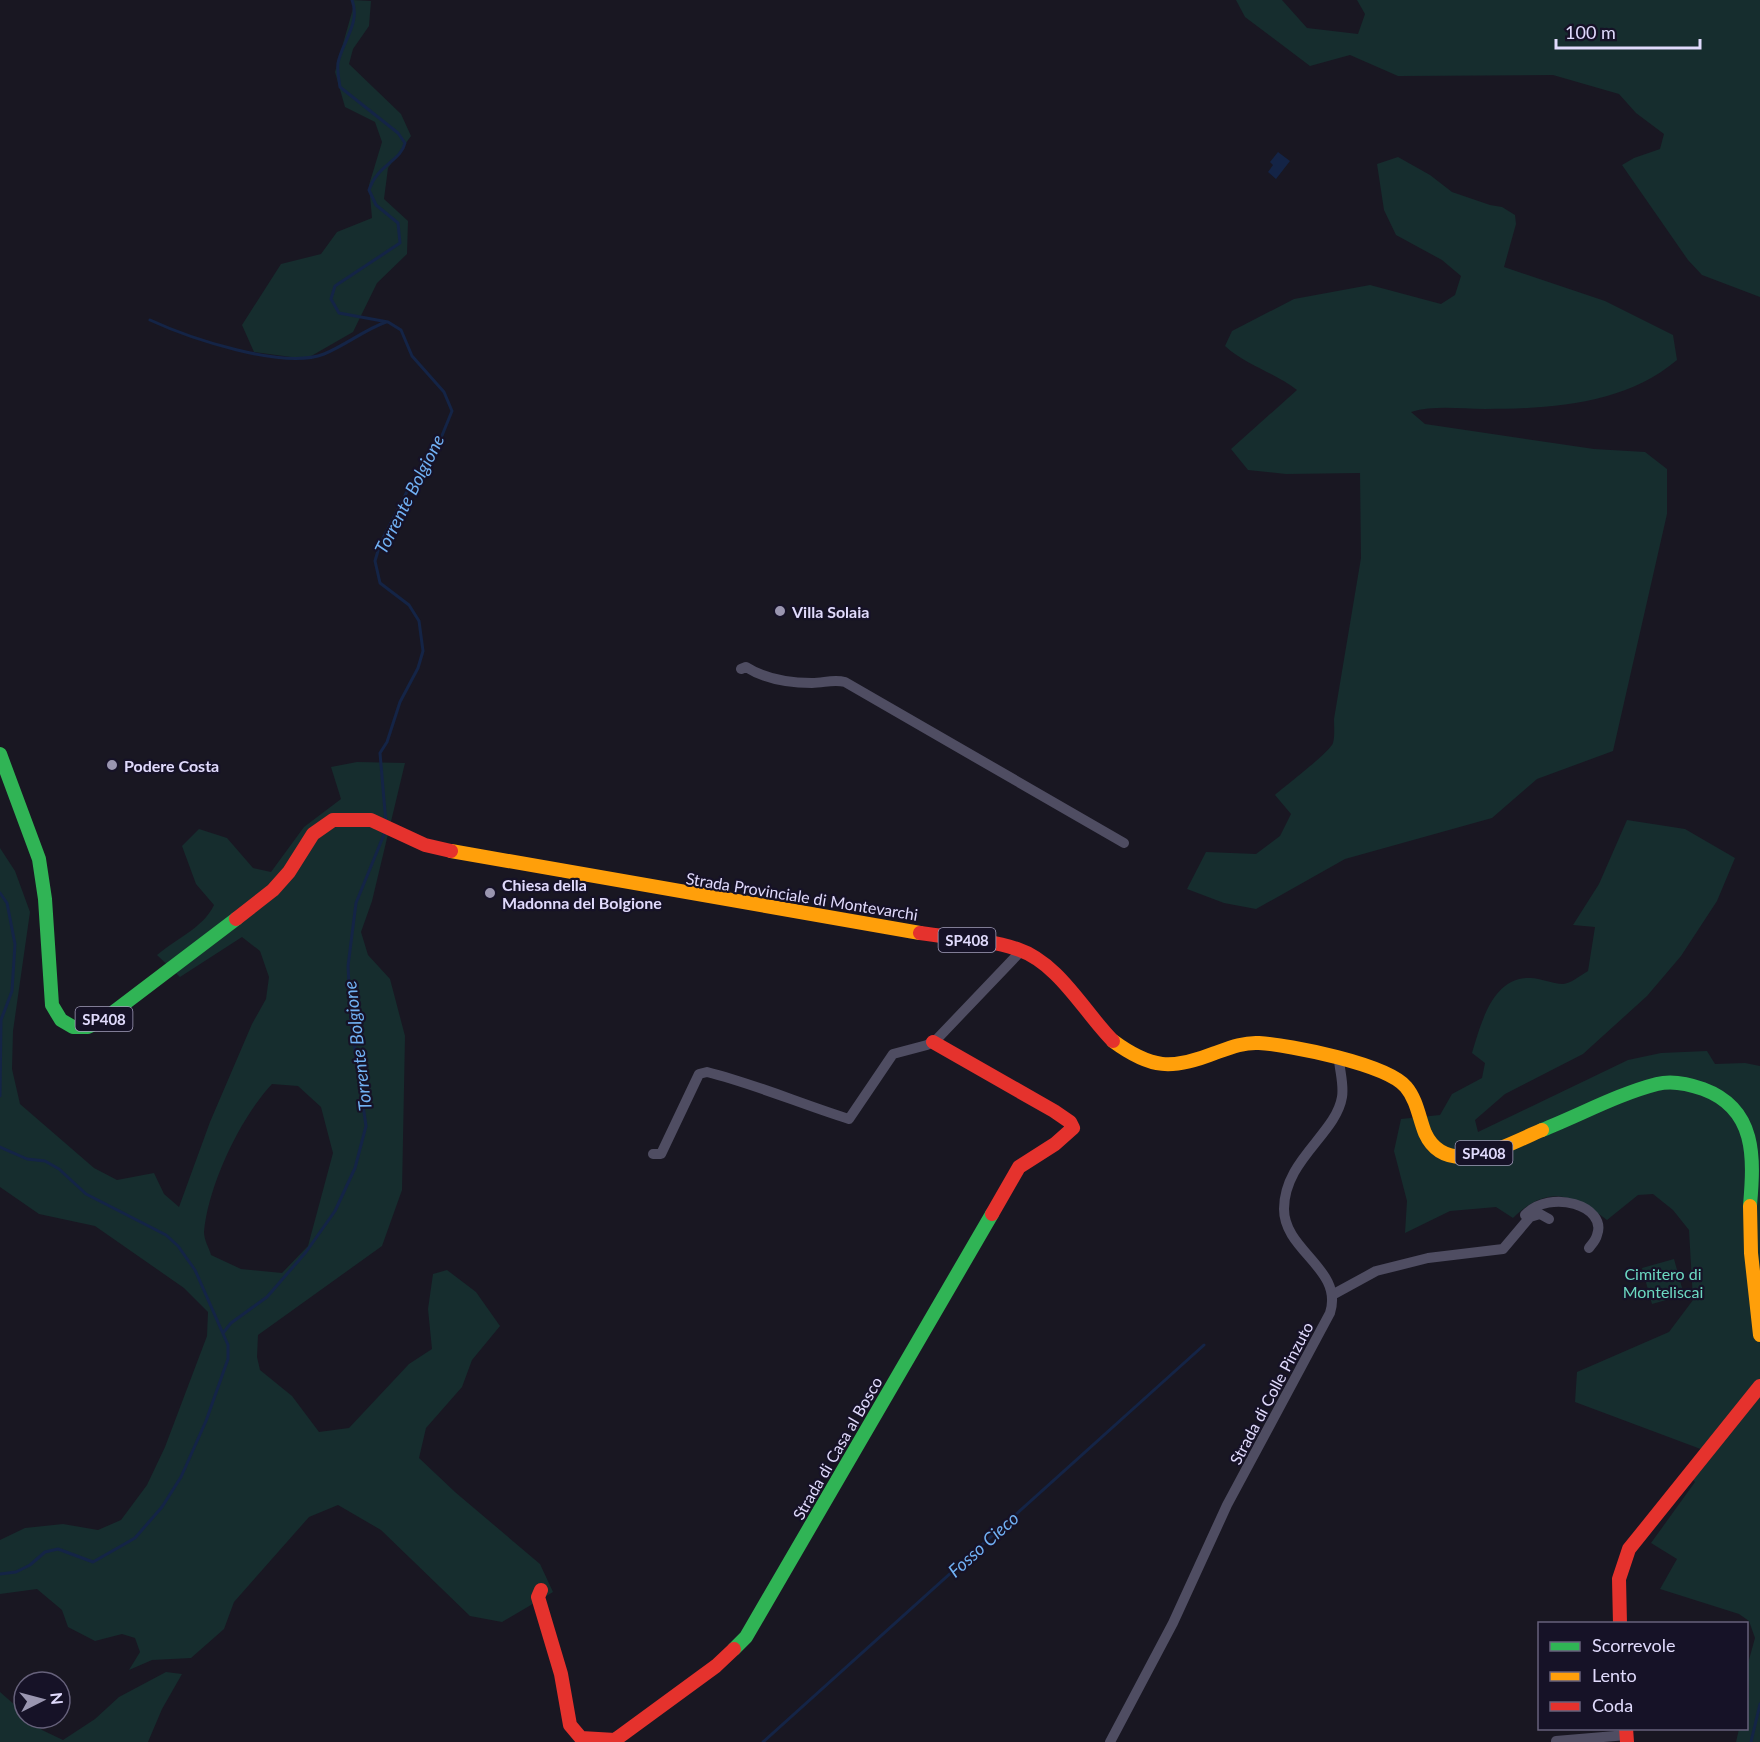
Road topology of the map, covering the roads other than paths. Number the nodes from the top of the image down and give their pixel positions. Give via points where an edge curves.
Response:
1 (741, 669) dead end
2 (0, 754) edge
3 (1124, 843) dead end
4 (1021, 951) junction
5 (933, 1042) junction
6 (1338, 1060) junction
7 (653, 1154) dead end
8 (1549, 1219) dead end
9 (1516, 1234) junction
10 (1589, 1248) dead end
11 (1334, 1293) junction
12 (1760, 1335) edge
13 (1760, 1386) edge
14 (541, 1590) dead end
15 (1620, 1622) edge
16 (1605, 1732) edge
17 (1627, 1735) edge
18 (1556, 1740) dead end
19 (1110, 1742) edge

1 - 3 street via 746,667 779,681 845,682
2 - 4 main road, Strada Provinciale di Montevarchi / SP408 via 39,859 52,1009 61,1022 74,1028 87,1028 103,1020 273,890 319,829 333,820 351,818 374,822 421,843 531,867
4 - 5 street
4 - 6 main road, Strada Provinciale di Montevarchi / SP408 via 1048,968 1120,1046 1149,1063 1178,1065 1255,1042
5 - 7 street via 893,1054 849,1119 750,1083 707,1072 699,1074 664,1151
5 - 14 main road, Strada di Casa al Bosco via 1037,1100 1073,1128 1056,1144 1019,1167 746,1637 716,1666 615,1740 581,1738 570,1725 561,1674 538,1597
6 - 11 street via 1343,1087 1340,1105 1298,1164 1284,1209 1289,1230
6 - 12 main road, Strada Provinciale di Montevarchi / SP408 via 1398,1080 1413,1097 1428,1140 1440,1152 1456,1157 1488,1152 1659,1083 1692,1085 1720,1097 1740,1118 1752,1149 1749,1224
8 - 9 street via 1535,1214
9 - 10 street via 1526,1213 1534,1208 1555,1200 1570,1202 1595,1219 1598,1235
9 - 11 street via 1503,1249 1428,1258 1376,1271
11 - 19 street, Strada di Colle Pinzuto via 1330,1313 1227,1505 1173,1623
13 - 15 main road via 1629,1549 1619,1579
16 - 17 street
16 - 18 street

